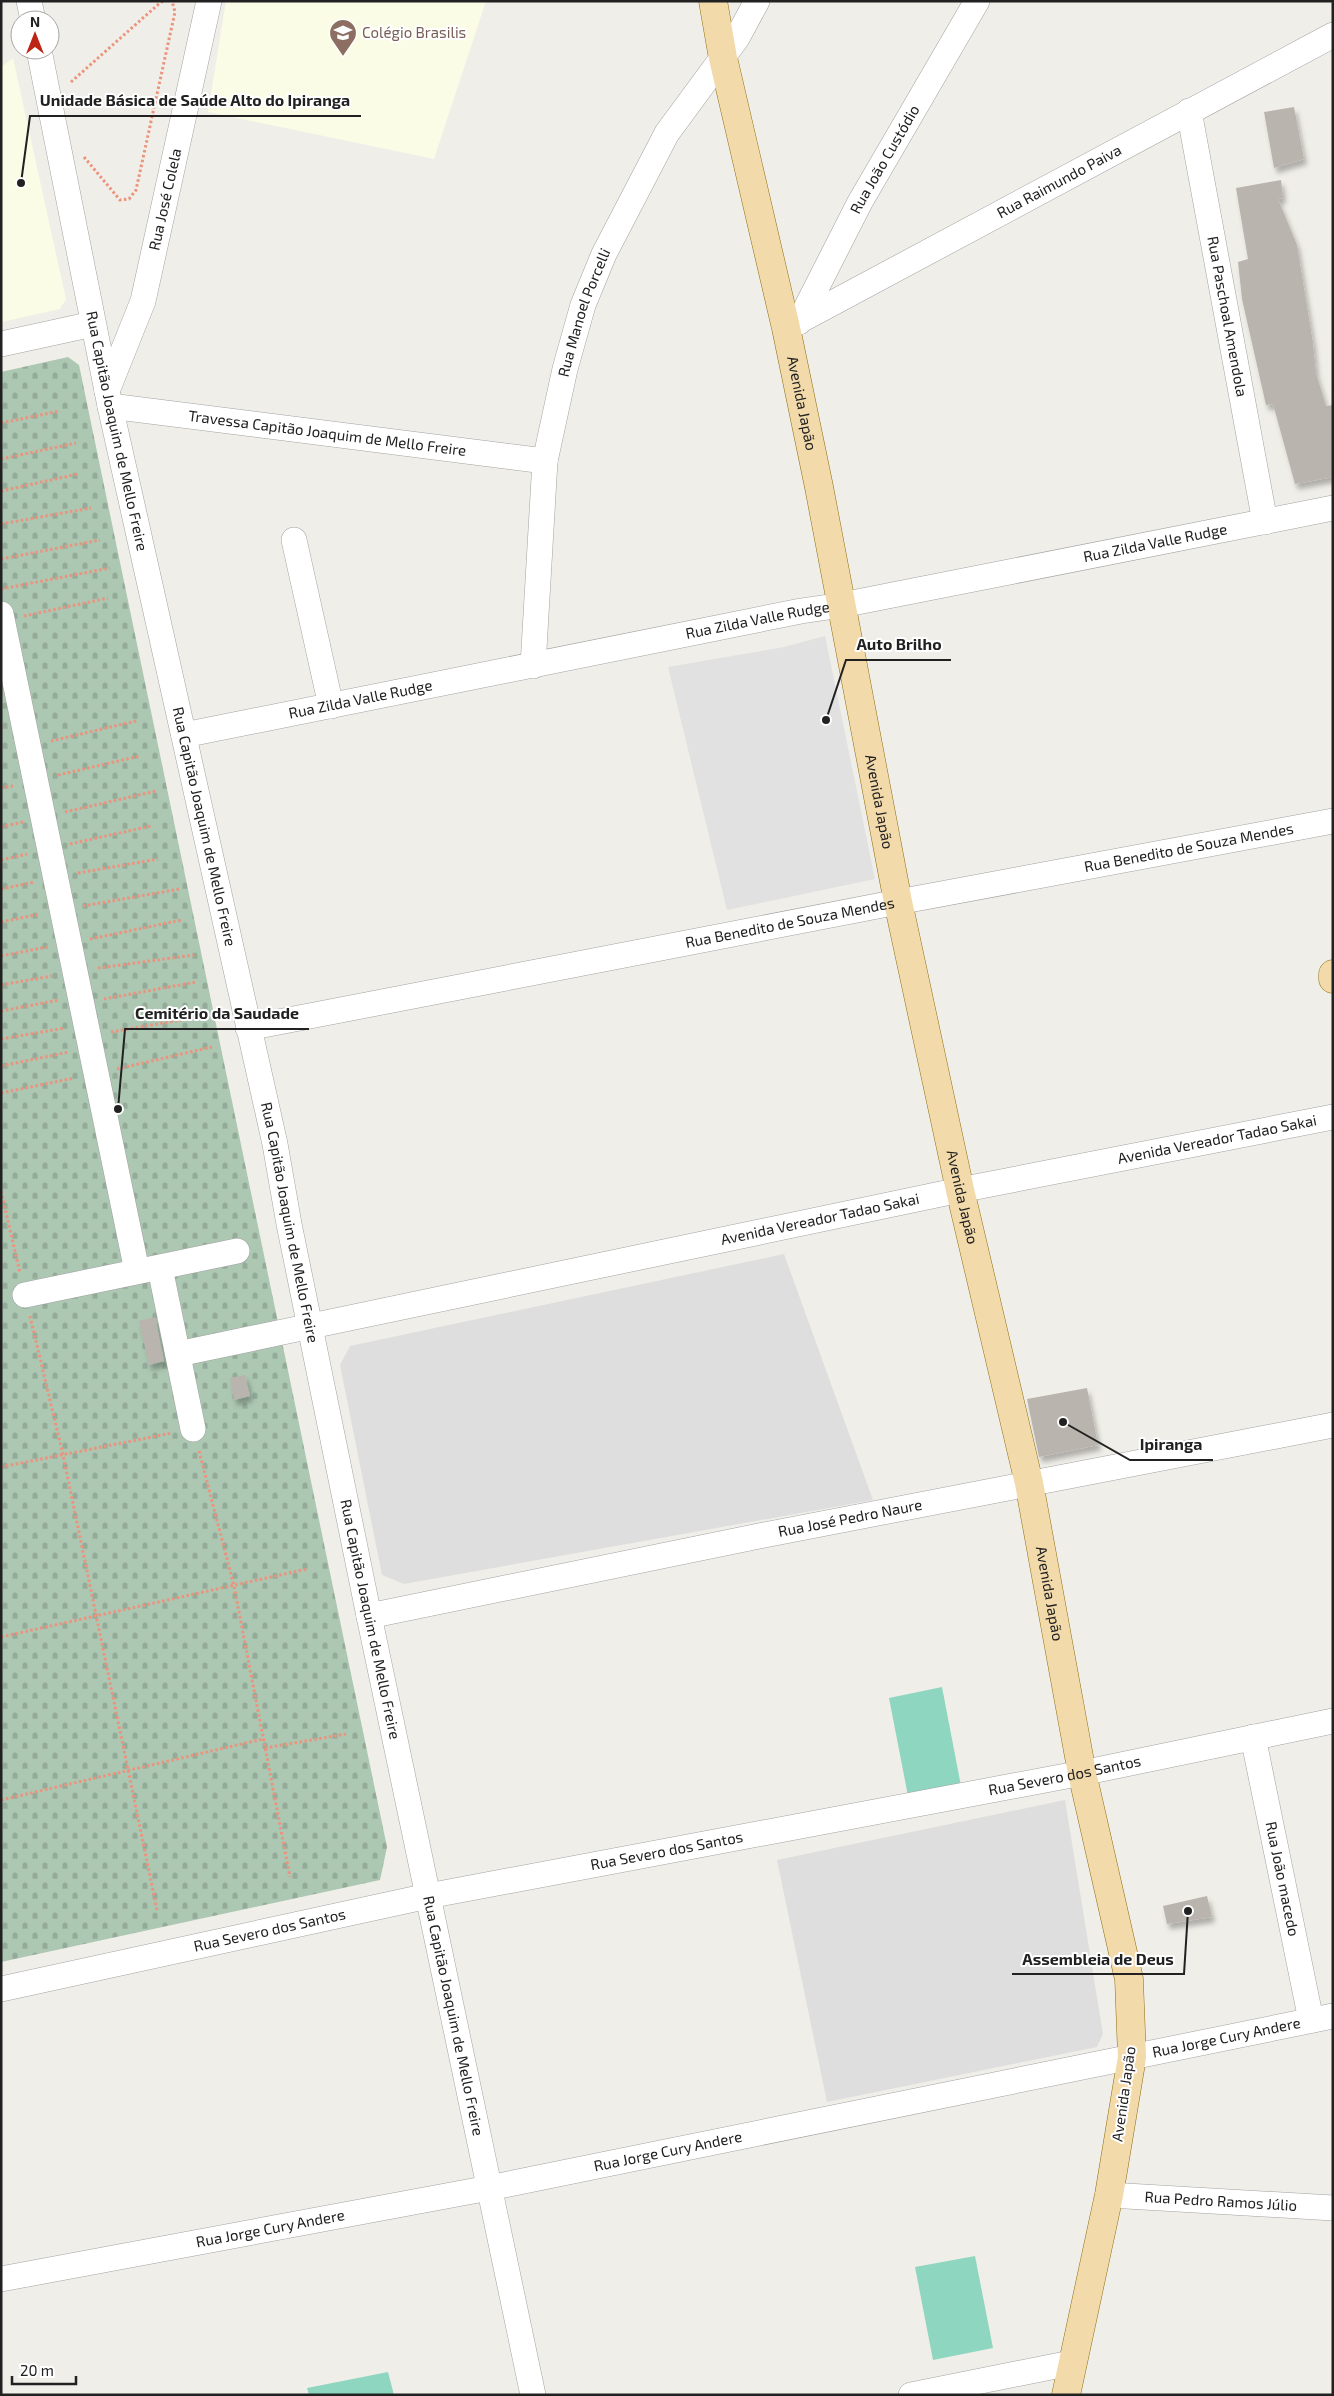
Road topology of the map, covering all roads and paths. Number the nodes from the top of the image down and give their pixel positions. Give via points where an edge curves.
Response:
1 (166, 1) edge
2 (172, 1) edge
3 (209, 1) edge
4 (713, 1) edge
5 (757, 1) edge
6 (977, 1) edge
7 (1333, 35) edge
8 (722, 58) junction
9 (41, 60) edge
10 (72, 90) dead end
11 (1190, 111) junction
12 (82, 153) dead end
13 (93, 324) junction
14 (792, 325) junction
15 (1, 344) edge
16 (108, 399) junction
17 (60, 411) dead end
18 (1, 423) edge
19 (76, 443) dead end
20 (1, 458) edge
21 (545, 461) junction
22 (78, 474) dead end
23 (1, 491) edge
24 (91, 508) dead end
25 (1333, 508) edge
26 (1265, 522) junction
27 (1, 524) edge
28 (100, 540) dead end
29 (294, 540) dead end
30 (1, 559) edge
31 (110, 568) dead end
32 (1, 589) edge
33 (108, 598) dead end
34 (842, 605) junction
35 (2, 617) edge
36 (532, 666) junction
37 (331, 706) junction
38 (136, 721) dead end
39 (184, 735) junction
40 (29, 746) junction
41 (140, 756) dead end
42 (36, 780) junction
43 (1, 788) edge
44 (156, 791) dead end
45 (43, 818) junction
46 (1333, 822) edge
47 (151, 826) dead end
48 (1, 827) edge
49 (50, 849) junction
50 (1, 860) edge
51 (180, 889) dead end
52 (898, 902) junction
53 (62, 910) junction
54 (1, 922) edge
55 (1333, 974) edge
56 (1333, 978) edge
57 (196, 982) dead end
58 (1, 1012) edge
59 (204, 1016) dead end
60 (85, 1021) junction
61 (248, 1028) junction
62 (1, 1040) edge
63 (1, 1066) edge
64 (1333, 1117) edge
65 (960, 1190) junction
66 (1, 1192) edge
67 (237, 1251) dead end
68 (148, 1270) junction
69 (25, 1295) junction
70 (310, 1326) junction
71 (178, 1354) junction
72 (1333, 1425) edge
73 (193, 1429) junction
74 (63, 1455) junction
75 (1, 1467) edge
76 (1029, 1483) junction
77 (307, 1569) dead end
78 (234, 1586) junction
79 (97, 1616) junction
80 (369, 1616) junction
81 (1, 1637) edge
82 (1333, 1721) edge
83 (346, 1734) dead end
84 (1253, 1737) junction
85 (263, 1739) junction
86 (265, 1748) junction
87 (129, 1770) junction
88 (1082, 1773) junction
89 (1, 1800) edge
90 (290, 1876) dead end
91 (428, 1896) junction
92 (157, 1910) dead end
93 (1, 1989) edge
94 (1322, 2018) edge
95 (1132, 2057) junction
96 (489, 2188) junction
97 (1109, 2194) junction
98 (1333, 2208) edge
99 (1, 2279) edge
100 (1071, 2363) junction
101 (533, 2395) edge
102 (911, 2395) edge
103 (1066, 2395) edge

1 - 10 path via 70,81
2 - 12 path via 175,12 136,190 129,199 120,200
3 - 16 street, Rua José Colela via 143,301
4 - 8 main road, Avenida Japão
5 - 8 street, Rua Manoel Porcelli
6 - 14 street, Rua João Custódio
7 - 11 street, Rua Raimundo Paiva
8 - 14 main road, Avenida Japão
8 - 21 street, Rua Manoel Porcelli via 668,133 604,254 580,314
9 - 13 street, Rua Capitão Joaquim de Mello Freire
11 - 14 street, Rua Raimundo Paiva
11 - 26 street, Rua Paschoal Amendola
13 - 15 street
13 - 16 street, Rua Capitão Joaquim de Mello Freire
14 - 34 main road, Avenida Japão
16 - 21 street, Travessa Capitão Joaquim de Mello Freire
16 - 39 street, Rua Capitão Joaquim de Mello Freire
17 - 18 path
19 - 20 path
21 - 36 street, Rua Manoel Porcelli
22 - 23 path
24 - 27 path
25 - 26 street, Rua Zilda Valle Rudge
26 - 34 street, Rua Zilda Valle Rudge
28 - 30 path
29 - 37 street
31 - 32 path
33 - 35 path
34 - 36 street, Rua Zilda Valle Rudge
34 - 52 main road, Avenida Japão
35 - 40 street
36 - 37 street, Rua Zilda Valle Rudge
37 - 39 street, Rua Zilda Valle Rudge
38 - 40 path
39 - 61 street, Rua Capitão Joaquim de Mello Freire
40 - 42 street
41 - 42 path
42 - 43 path
42 - 45 street
44 - 45 path
45 - 48 path
45 - 49 street
46 - 52 street, Rua Benedito de Souza Mendes
47 - 49 path
49 - 50 path
49 - 53 street
51 - 53 path
52 - 61 street, Rua Benedito de Souza Mendes
52 - 65 main road, Avenida Japão
53 - 54 path
53 - 60 street
55 - 56 main road
57 - 60 path
58 - 60 path
59 - 60 path
60 - 62 path
60 - 63 path
60 - 68 street
61 - 70 street, Rua Capitão Joaquim de Mello Freire via 275,1144
64 - 65 street, Avenida Vereador Tadao Sakai
65 - 70 street, Avenida Vereador Tadao Sakai
65 - 76 main road, Avenida Japão
66 - 69 path
67 - 68 street
68 - 69 street
68 - 71 street
69 - 74 path
70 - 71 street, Avenida Vereador Tadao Sakai
70 - 80 street, Rua Capitão Joaquim de Mello Freire
71 - 73 street
72 - 76 street, Rua José Pedro Naure
73 - 74 path
73 - 78 path
74 - 75 path
74 - 79 path
76 - 80 street, Rua José Pedro Naure
76 - 88 main road, Avenida Japão
77 - 78 path
78 - 79 path
78 - 85 path
79 - 81 path
79 - 87 path
80 - 91 street, Rua Capitão Joaquim de Mello Freire
82 - 84 street, Rua Severo dos Santos
83 - 86 path
84 - 88 street, Rua Severo dos Santos
84 - 94 street, Rua João macedo
85 - 86 path
85 - 87 path
86 - 90 path
87 - 89 path
87 - 92 path
88 - 91 street, Rua Severo dos Santos
88 - 95 main road, Avenida Japão via 1129,1979
91 - 93 street, Rua Severo dos Santos
91 - 96 street, Rua Capitão Joaquim de Mello Freire
94 - 95 street, Rua Jorge Cury Andere
95 - 96 street, Rua Jorge Cury Andere
95 - 97 main road, Avenida Japão
96 - 99 street, Rua Jorge Cury Andere
96 - 101 street, Rua Capitão Joaquim de Mello Freire
97 - 98 street, Rua Pedro Ramos Júlio
97 - 100 main road, Avenida Japão
100 - 102 street
100 - 103 main road, Avenida Japão

